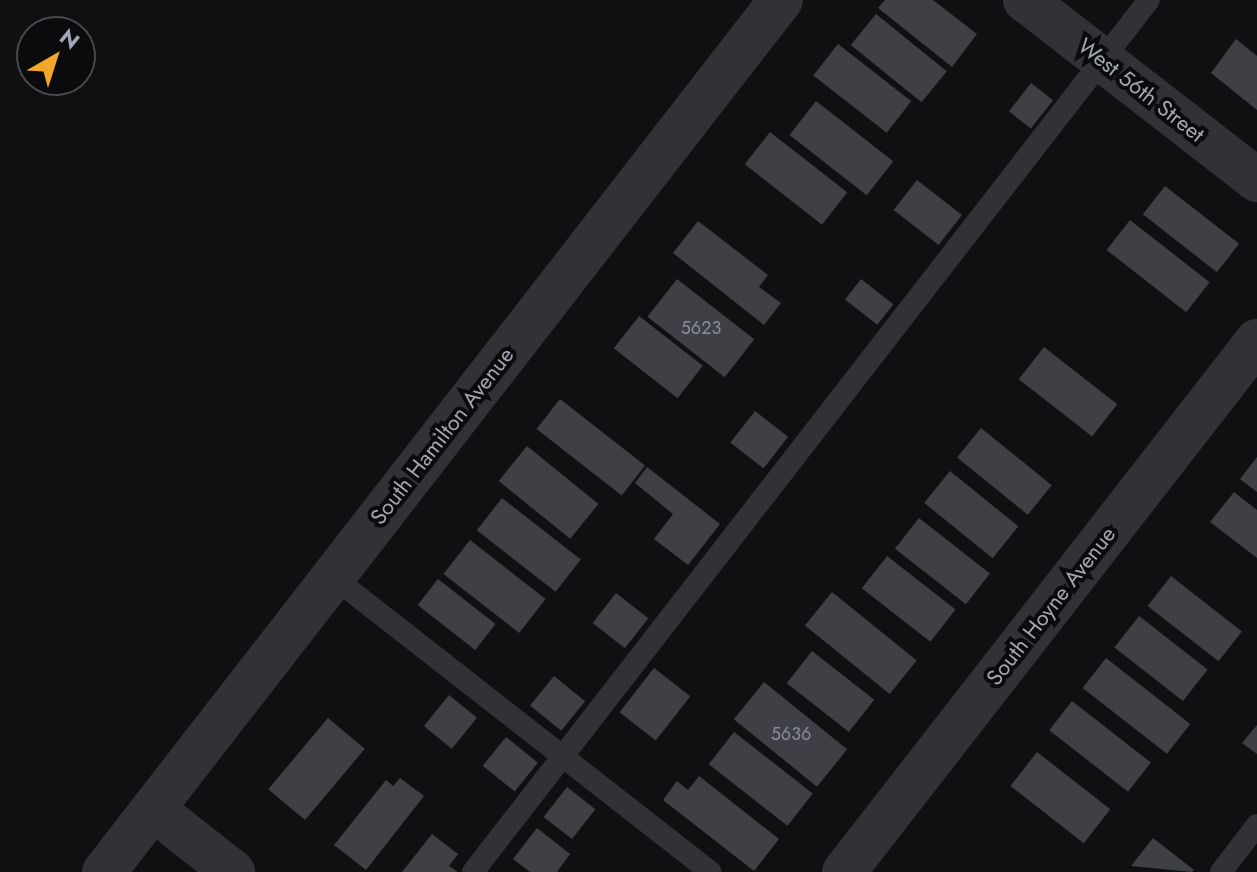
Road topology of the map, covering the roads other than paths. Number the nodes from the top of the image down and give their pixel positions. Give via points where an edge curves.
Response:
1 (781, 0) edge
2 (1025, 0) edge
3 (1149, 0) edge
4 (1103, 60) junction
5 (1257, 180) edge
6 (1257, 341) edge
7 (333, 577) junction
8 (563, 756) junction
9 (153, 809) junction
10 (1257, 825) edge
11 (104, 872) edge
12 (233, 872) edge
13 (473, 872) edge
14 (710, 872) edge
15 (844, 872) edge
16 (1221, 872) edge

1 - 7 street, South Hamilton Avenue
2 - 4 street, West 56th Street
3 - 4 lane
4 - 5 street, West 56th Street
4 - 8 lane
6 - 15 street, South Hoyne Avenue
7 - 8 lane
7 - 9 street, South Hamilton Avenue
8 - 13 lane
8 - 14 lane
9 - 11 street, South Hamilton Avenue
9 - 12 street
10 - 16 lane

